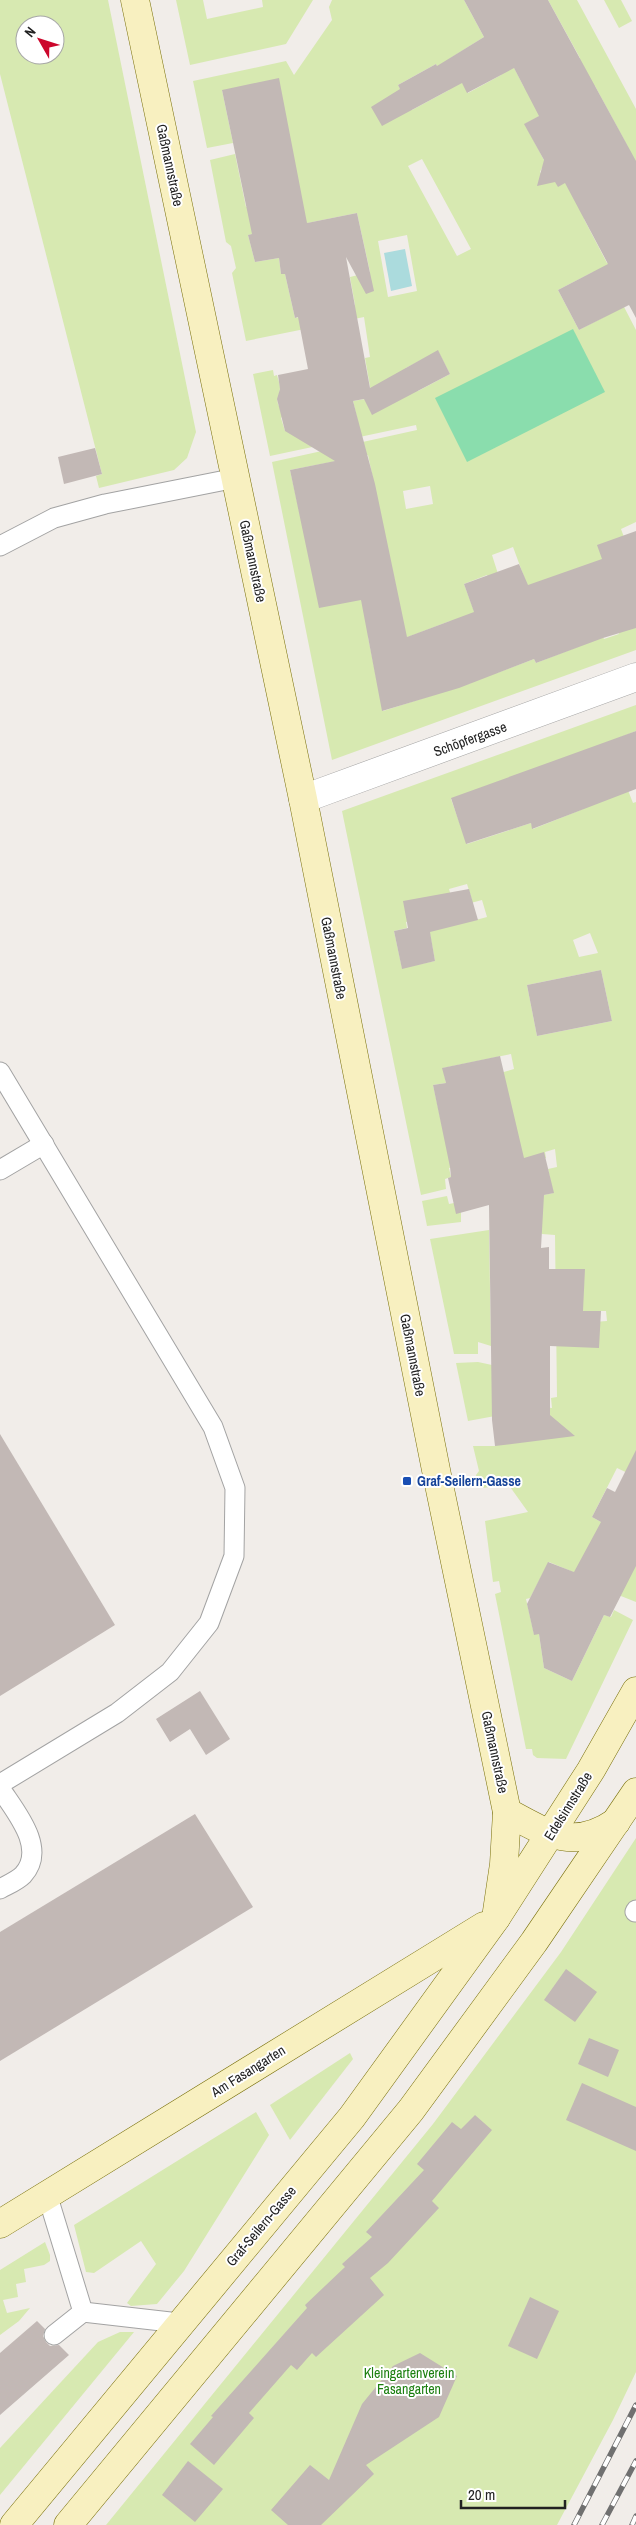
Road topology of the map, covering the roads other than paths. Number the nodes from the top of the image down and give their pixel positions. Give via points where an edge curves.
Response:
1 (135, 0) edge
2 (236, 478) junction
3 (0, 546) edge
4 (636, 677) edge
5 (303, 799) junction
6 (0, 1072) edge
7 (44, 1144) junction
8 (0, 1170) edge
9 (636, 1691) edge
10 (0, 1786) edge
11 (636, 1792) edge
12 (507, 1812) junction
13 (618, 1820) junction
14 (551, 1833) junction
15 (0, 1890) edge
16 (496, 1918) junction
17 (47, 2194) junction
18 (0, 2224) edge
19 (83, 2312) junction
20 (179, 2324) junction
21 (54, 2335) dead end
22 (14, 2525) edge
23 (68, 2525) edge

1 - 2 street, Gaßmannstraße
2 - 3 lane via 105,504 54,518
2 - 5 street, Gaßmannstraße
4 - 5 street, Schöpfergasse
5 - 12 street, Gaßmannstraße
6 - 7 lane
7 - 8 lane
7 - 10 lane via 213,1427 235,1488 234,1556 209,1623 170,1672 117,1714
9 - 14 street, Edelsinnstraße
10 - 15 lane via 32,1844 31,1858 23,1875
11 - 13 street
12 - 14 street
12 - 16 street, Gaßmannstraße
13 - 14 street via 602,1832 573,1839
13 - 23 street via 412,2110
14 - 16 street, Edelsinnstraße
16 - 17 street, Am Fasangarten
16 - 20 street, Graf-Seilern-Gasse via 352,2117
17 - 18 street, Am Fasangarten
17 - 19 lane
19 - 20 lane
19 - 21 lane
20 - 22 street, Graf-Seilern-Gasse

